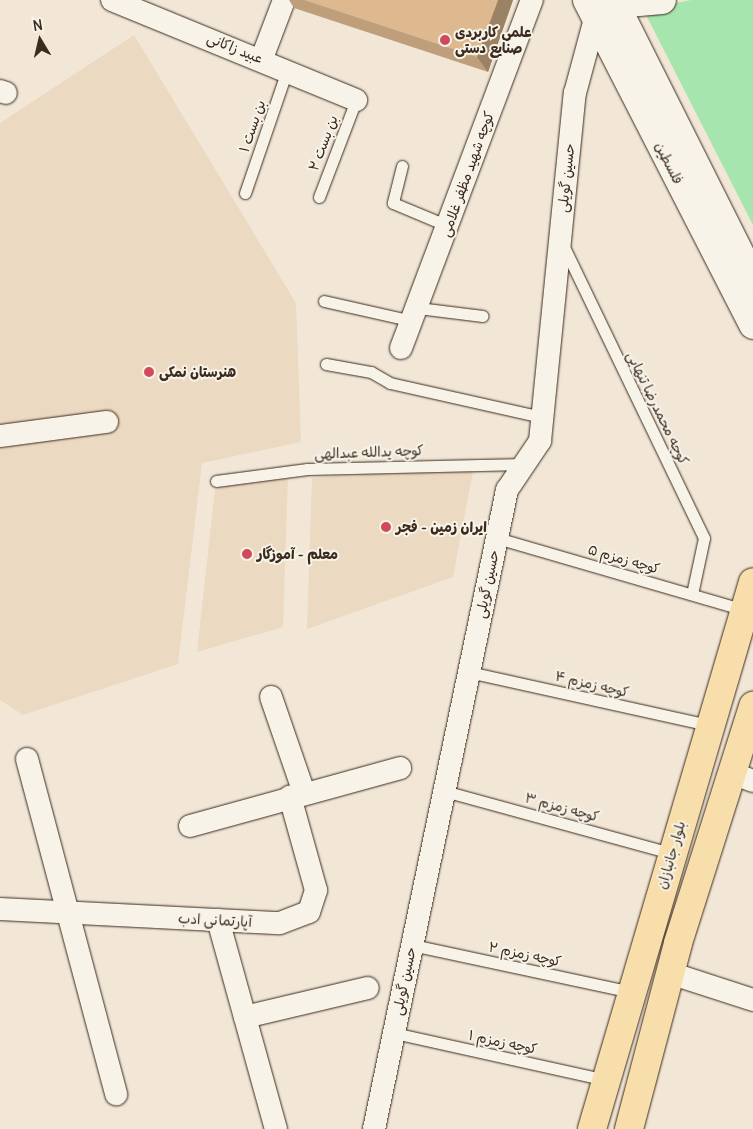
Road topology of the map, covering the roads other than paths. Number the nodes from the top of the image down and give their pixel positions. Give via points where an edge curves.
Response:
1 (112, 0) edge
2 (284, 0) edge
3 (532, 0) edge
4 (662, 0) edge
5 (603, 5) edge
6 (262, 58) junction
7 (287, 70) junction
8 (356, 100) joint
9 (402, 166) dead end
10 (245, 193) dead end
11 (319, 197) dead end
12 (448, 226) junction
13 (560, 239) junction
14 (753, 279) edge
15 (324, 301) dead end
16 (415, 315) junction
17 (483, 316) dead end
18 (753, 325) edge
19 (401, 348) dead end
20 (326, 364) dead end
21 (542, 416) junction
22 (107, 422) dead end
23 (0, 436) edge
24 (524, 464) junction
25 (216, 481) dead end
26 (497, 538) junction
27 (753, 582) edge
28 (692, 594) junction
29 (742, 609) junction
30 (469, 672) junction
31 (271, 696) dead end
32 (753, 706) edge
33 (708, 725) junction
34 (27, 759) dead end
35 (400, 768) dead end
36 (742, 777) edge
37 (444, 791) junction
38 (297, 795) junction
39 (190, 826) dead end
40 (672, 853) junction
41 (0, 909) edge
42 (67, 911) junction
43 (218, 920) junction
44 (412, 945) junction
45 (670, 972) junction
46 (368, 988) dead end
47 (631, 992) junction
48 (753, 1000) edge
49 (245, 1017) junction
50 (394, 1033) junction
51 (606, 1080) junction
52 (116, 1094) dead end
53 (276, 1129) edge
54 (374, 1129) edge
55 (592, 1129) edge
56 (629, 1129) edge

1 - 6 street, عبید زاکانی
2 - 6 street
3 - 12 street, کوچه شهید مظفر غلامی
4 - 5 street
5 - 13 street, حسین گویلی via 575,93
5 - 14 street, فلسطین
5 - 18 street, فلسطین
6 - 7 street, عبید زاکانی
7 - 8 street, عبید زاکانی
7 - 10 lane, بن بست ۱
8 - 11 lane, بن بست ۲
9 - 12 lane via 392,203
12 - 16 street, کوچه شهید مظفر غلامی
13 - 21 street, حسین گویلی
13 - 28 lane, کوچه محمدرضا تنهایی via 704,538
15 - 16 lane
16 - 17 lane
16 - 19 street, کوچه شهید مظفر غلامی
20 - 21 lane via 371,372 390,383
21 - 24 street, حسین گویلی via 540,442
22 - 23 street
24 - 25 lane, کوچه یدالله عبدالهی via 307,469
24 - 26 street, حسین گویلی via 507,490
26 - 28 lane, کوچه زمزم ۵
26 - 30 street, حسین گویلی
27 - 29 main road, بلوار جانبازان
28 - 29 lane, کوچه زمزم ۵
29 - 33 main road, بلوار جانبازان
30 - 33 lane, کوچه زمزم ۴
30 - 37 street, حسین گویلی
31 - 38 street
32 - 36 main road
33 - 40 main road, بلوار جانبازان
34 - 42 street
35 - 38 street
36 - 45 main road
37 - 40 lane, کوچه زمزم ۳
37 - 44 street, حسین گویلی
38 - 39 street
38 - 43 street, آپارتمانی ادب via 316,890 309,912 280,923
40 - 47 main road, بلوار جانبازان
41 - 42 street, آپارتمانی ادب
42 - 43 street, آپارتمانی ادب
42 - 52 street
43 - 49 street
44 - 47 lane, کوچه زمزم ۲
44 - 50 street, حسین گویلی
45 - 48 street
45 - 56 main road
46 - 49 street
47 - 51 main road, بلوار جانبازان
49 - 53 street
50 - 51 lane, کوچه زمزم ۱
50 - 54 street, حسین گویلی
51 - 55 main road, بلوار جانبازان

